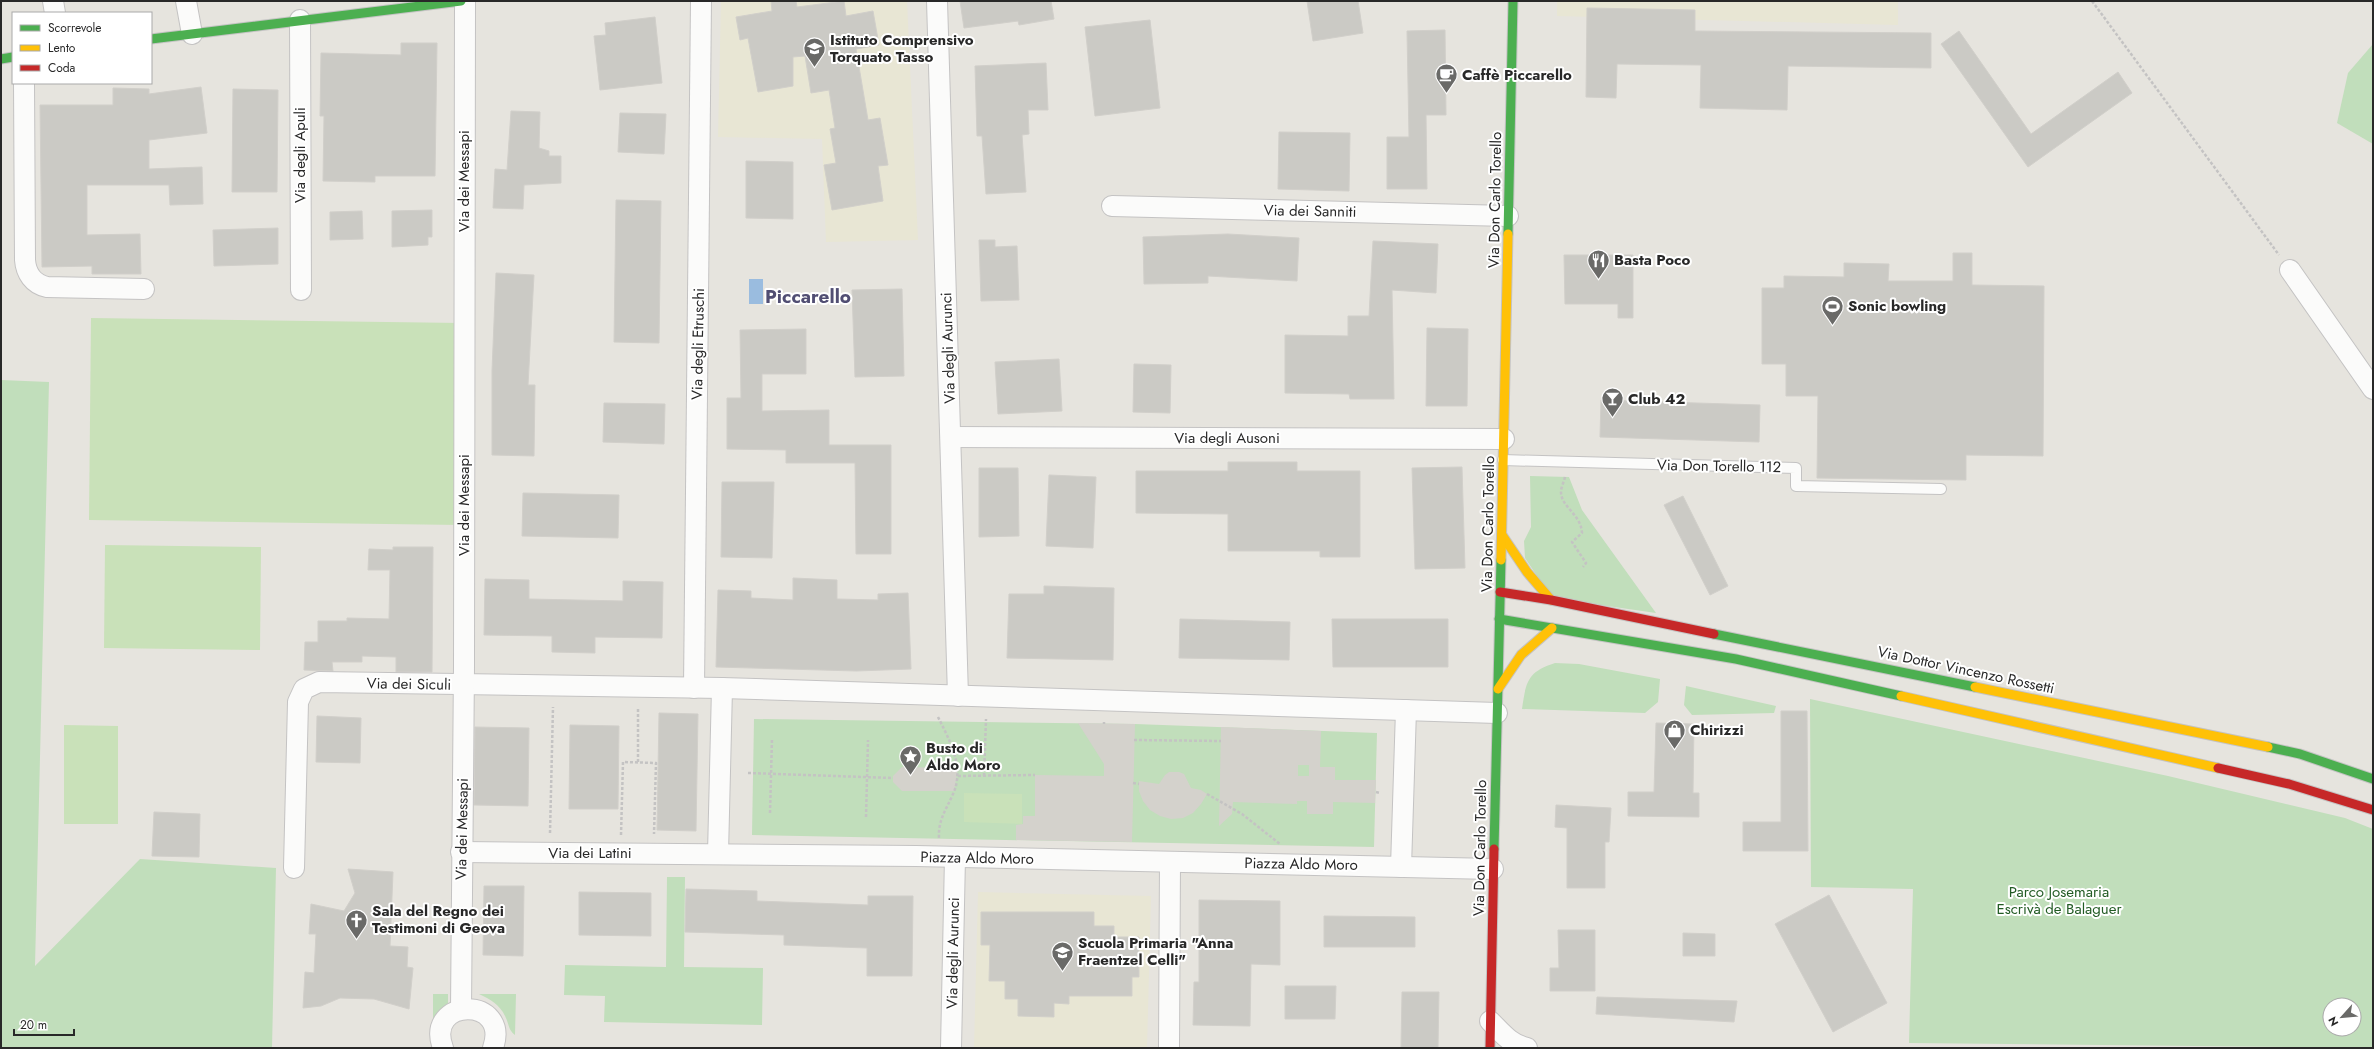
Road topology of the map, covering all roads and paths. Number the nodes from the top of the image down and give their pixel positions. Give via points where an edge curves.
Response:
1 (53, 1) edge
2 (186, 1) edge
3 (459, 1) edge
4 (701, 1) edge
5 (937, 1) edge
6 (1513, 1) edge
7 (2092, 1) edge
8 (55, 12) edge
9 (300, 20) junction
10 (192, 34) junction
11 (152, 39) edge
12 (12, 57) edge
13 (1, 59) edge
14 (24, 84) edge
15 (1112, 206) dead end
16 (1508, 216) junction
17 (2290, 270) joint
18 (144, 289) dead end
19 (301, 290) dead end
20 (2373, 389) edge
21 (951, 437) junction
22 (1504, 439) junction
23 (1503, 460) junction
24 (1565, 463) junction
25 (1941, 489) dead end
26 (1502, 535) junction
27 (1583, 567) dead end
28 (1500, 592) junction
29 (1551, 600) junction
30 (1499, 619) junction
31 (1552, 628) junction
32 (464, 685) junction
33 (694, 688) junction
34 (722, 688) junction
35 (1497, 690) junction
36 (958, 696) junction
37 (553, 707) dead end
38 (638, 709) dead end
39 (1406, 710) junction
40 (1496, 713) junction
41 (938, 717) dead end
42 (986, 719) dead end
43 (772, 739) dead end
44 (868, 740) dead end
45 (1134, 740) dead end
46 (1221, 741) dead end
47 (638, 762) junction
48 (748, 773) dead end
49 (771, 774) junction
50 (1035, 775) dead end
51 (958, 776) junction
52 (984, 776) junction
53 (867, 777) junction
54 (893, 778) dead end
55 (2373, 779) edge
56 (1133, 783) dead end
57 (1139, 784) dead end
58 (1376, 792) dead end
59 (1380, 793) dead end
60 (1207, 794) dead end
61 (2373, 810) edge
62 (770, 813) dead end
63 (866, 817) dead end
64 (550, 834) dead end
65 (621, 836) dead end
66 (654, 837) dead end
67 (939, 842) dead end
68 (1284, 849) dead end
69 (461, 852) junction
70 (718, 854) junction
71 (955, 857) junction
72 (1170, 862) junction
73 (1401, 867) junction
74 (294, 868) dead end
75 (1493, 869) junction
76 (461, 1009) junction
77 (1490, 1021) junction
78 (439, 1045) edge
79 (500, 1045) edge
80 (951, 1048) edge
81 (1169, 1048) edge
82 (1490, 1048) edge
83 (1527, 1048) edge

1 - 8 street
2 - 10 street
3 - 9 street
3 - 32 street, Via dei Messapi
4 - 33 street, Via degli Etruschi
5 - 21 street, Via degli Aurunci
6 - 16 street, Via Don Carlo Torello
7 - 17 path
9 - 10 street
9 - 19 street, Via degli Apuli
10 - 11 street
12 - 13 street
14 - 18 street via 25,260 28,274 37,283 47,287
15 - 16 street, Via dei Sanniti
16 - 22 street, Via Don Carlo Torello
17 - 20 street
21 - 22 street, Via degli Ausoni
21 - 36 street, Via degli Aurunci
22 - 23 street, Via Don Carlo Torello
23 - 24 lane, Via Don Torello 112
23 - 26 street, Via Don Carlo Torello
24 - 25 lane, Via Don Torello 112 via 1796,468 1796,486
24 - 27 path via 1565,479 1561,493 1565,503 1580,521 1582,533 1572,542 1586,563
26 - 28 street, Via Don Carlo Torello
26 - 29 street via 1527,572
28 - 29 street, Via Dottor Vincenzo Rossetti
28 - 30 street, Via Don Carlo Torello
29 - 55 street, Via Dottor Vincenzo Rossetti via 2300,754
30 - 31 street
30 - 35 street, Via Don Carlo Torello
31 - 35 street via 1523,650
31 - 61 street via 1736,659 2289,784
32 - 33 street, Via dei Siculi
32 - 69 street, Via dei Messapi
32 - 74 street, Via dei Siculi via 319,682 304,689 298,702
33 - 34 street
34 - 36 street
34 - 70 street
35 - 40 street, Via Don Carlo Torello
36 - 39 street
37 - 64 path
38 - 47 path
39 - 40 street
39 - 73 street
40 - 75 street, Via Don Carlo Torello
41 - 51 path via 954,751
42 - 52 path
43 - 49 path
44 - 53 path
45 - 46 path
47 - 65 path via 623,762
47 - 66 path via 656,763
48 - 49 path
49 - 53 path
49 - 62 path
50 - 52 path
51 - 52 path
51 - 67 path via 940,822
53 - 54 path
53 - 63 path
56 - 57 path
58 - 59 path
60 - 68 path via 1242,814
69 - 70 street, Via dei Latini
69 - 76 street, Via dei Messapi
70 - 71 street, Piazza Aldo Moro
71 - 72 street, Piazza Aldo Moro
71 - 80 street, Via degli Aurunci
72 - 73 street, Piazza Aldo Moro
72 - 81 street
73 - 75 street, Piazza Aldo Moro
75 - 77 street, Via Don Carlo Torello
76 - 78 street via 454,1012 443,1024
76 - 79 street via 470,1008 486,1015 492,1022
77 - 82 street, Via Don Carlo Torello
77 - 83 street via 1506,1039

